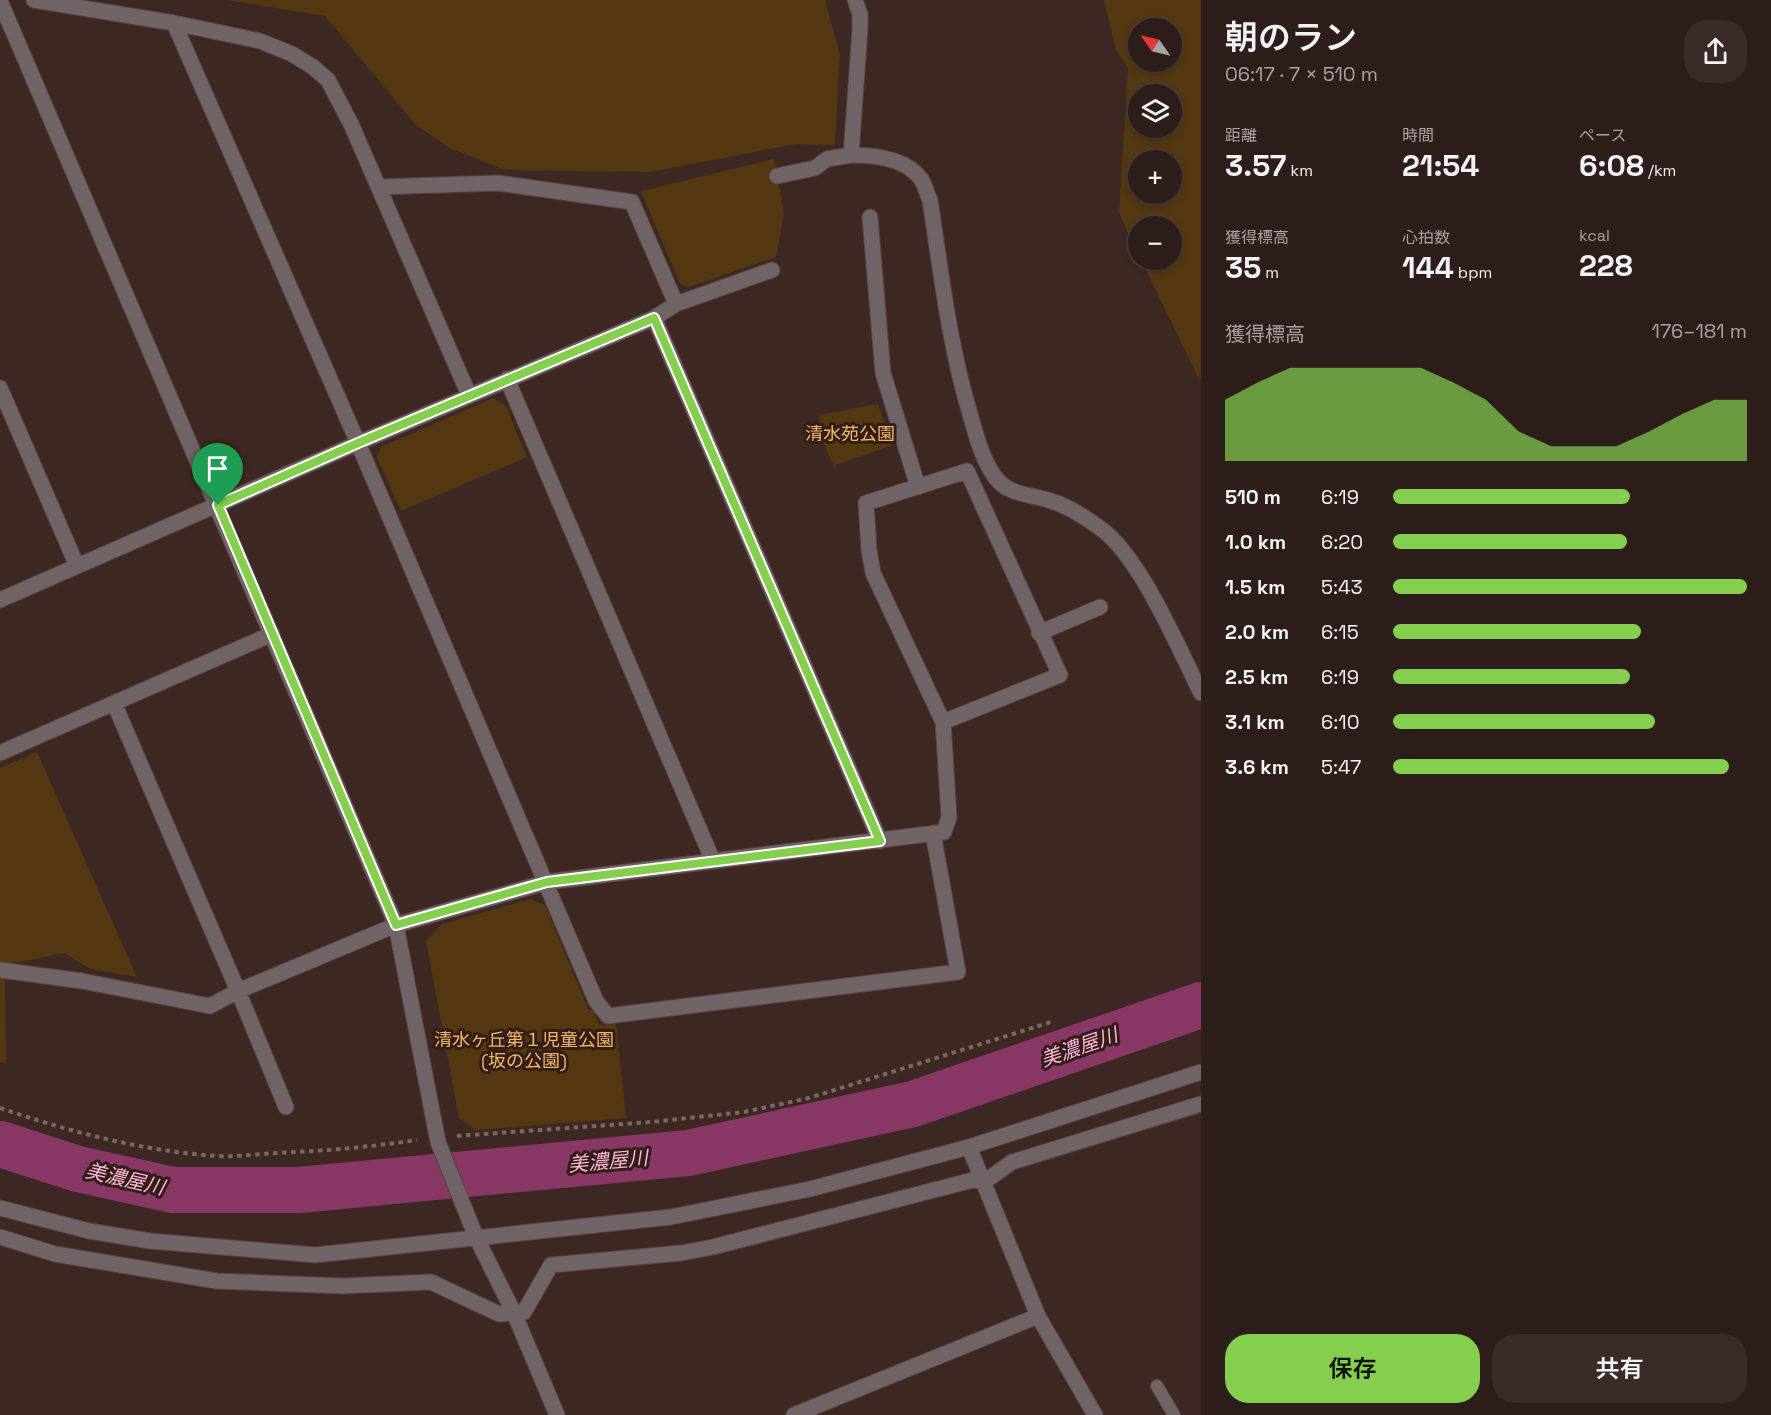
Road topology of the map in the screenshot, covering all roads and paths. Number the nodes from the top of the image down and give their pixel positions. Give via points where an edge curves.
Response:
1 (34, 0) edge
2 (855, 0) edge
3 (0, 1) edge
4 (174, 23) junction
5 (851, 155) junction
6 (777, 176) dead end
7 (379, 187) junction
8 (870, 217) dead end
9 (772, 270) dead end
10 (676, 304) junction
11 (654, 318) junction
12 (507, 379) junction
13 (0, 388) edge
14 (469, 395) junction
15 (358, 443) junction
16 (918, 487) junction
17 (218, 505) junction
18 (77, 566) junction
19 (0, 600) edge
20 (1100, 607) dead end
21 (1039, 633) junction
22 (272, 634) junction
23 (1201, 693) edge
24 (114, 703) junction
25 (943, 722) junction
26 (0, 753) edge
27 (933, 833) junction
28 (880, 841) junction
29 (713, 861) junction
30 (547, 882) junction
31 (396, 925) junction
32 (0, 970) edge
33 (238, 991) junction
34 (1051, 1022) dead end
35 (1201, 1072) edge
36 (1201, 1104) edge
37 (286, 1107) dead end
38 (0, 1108) edge
39 (438, 1140) junction
40 (969, 1147) junction
41 (984, 1182) junction
42 (0, 1208) edge
43 (0, 1237) edge
44 (476, 1237) junction
45 (514, 1313) junction
46 (1038, 1316) junction
47 (1157, 1386) dead end
48 (557, 1415) edge
49 (794, 1415) edge
50 (1095, 1415) edge
51 (1174, 1415) edge

1 - 4 street
2 - 5 street via 860,30
3 - 17 street
4 - 7 street via 260,41 312,67 328,80
4 - 15 street
5 - 6 street
5 - 23 street via 894,160 908,166 920,178 930,200 957,372 976,436 996,478 1021,494 1070,509 1112,538 1152,597
7 - 10 street via 498,183 632,202
7 - 14 street
8 - 16 street via 883,373
9 - 10 street
10 - 11 street
11 - 12 street
11 - 28 street
12 - 14 street
12 - 29 street
13 - 18 street
14 - 15 street
15 - 17 street
15 - 30 street
16 - 21 street via 967,471
16 - 25 street via 866,503 869,550 873,573
17 - 18 street
17 - 22 street
18 - 19 street
20 - 21 street
21 - 25 street via 1060,675
22 - 24 street
22 - 31 street
24 - 26 street
24 - 33 street
25 - 27 street via 949,817 944,832
27 - 28 street
27 - 30 street via 958,972 608,1016 596,1001
28 - 29 street
29 - 30 street
30 - 31 street
31 - 33 street
31 - 39 street
32 - 33 street via 82,981 210,1006
33 - 37 street
34 - 39 path via 809,1098 744,1112
35 - 40 street
36 - 41 street via 1012,1162
38 - 39 path via 116,1143 219,1156
39 - 44 street
40 - 41 street
40 - 44 street via 810,1189 671,1217
41 - 45 street via 973,1180 681,1253 551,1265 524,1312
41 - 46 street
42 - 44 street via 89,1231 150,1241 315,1255
43 - 45 street via 55,1254 217,1281 342,1286 431,1282 499,1314
44 - 45 street
45 - 48 street
46 - 49 street
46 - 50 street
47 - 51 lane

